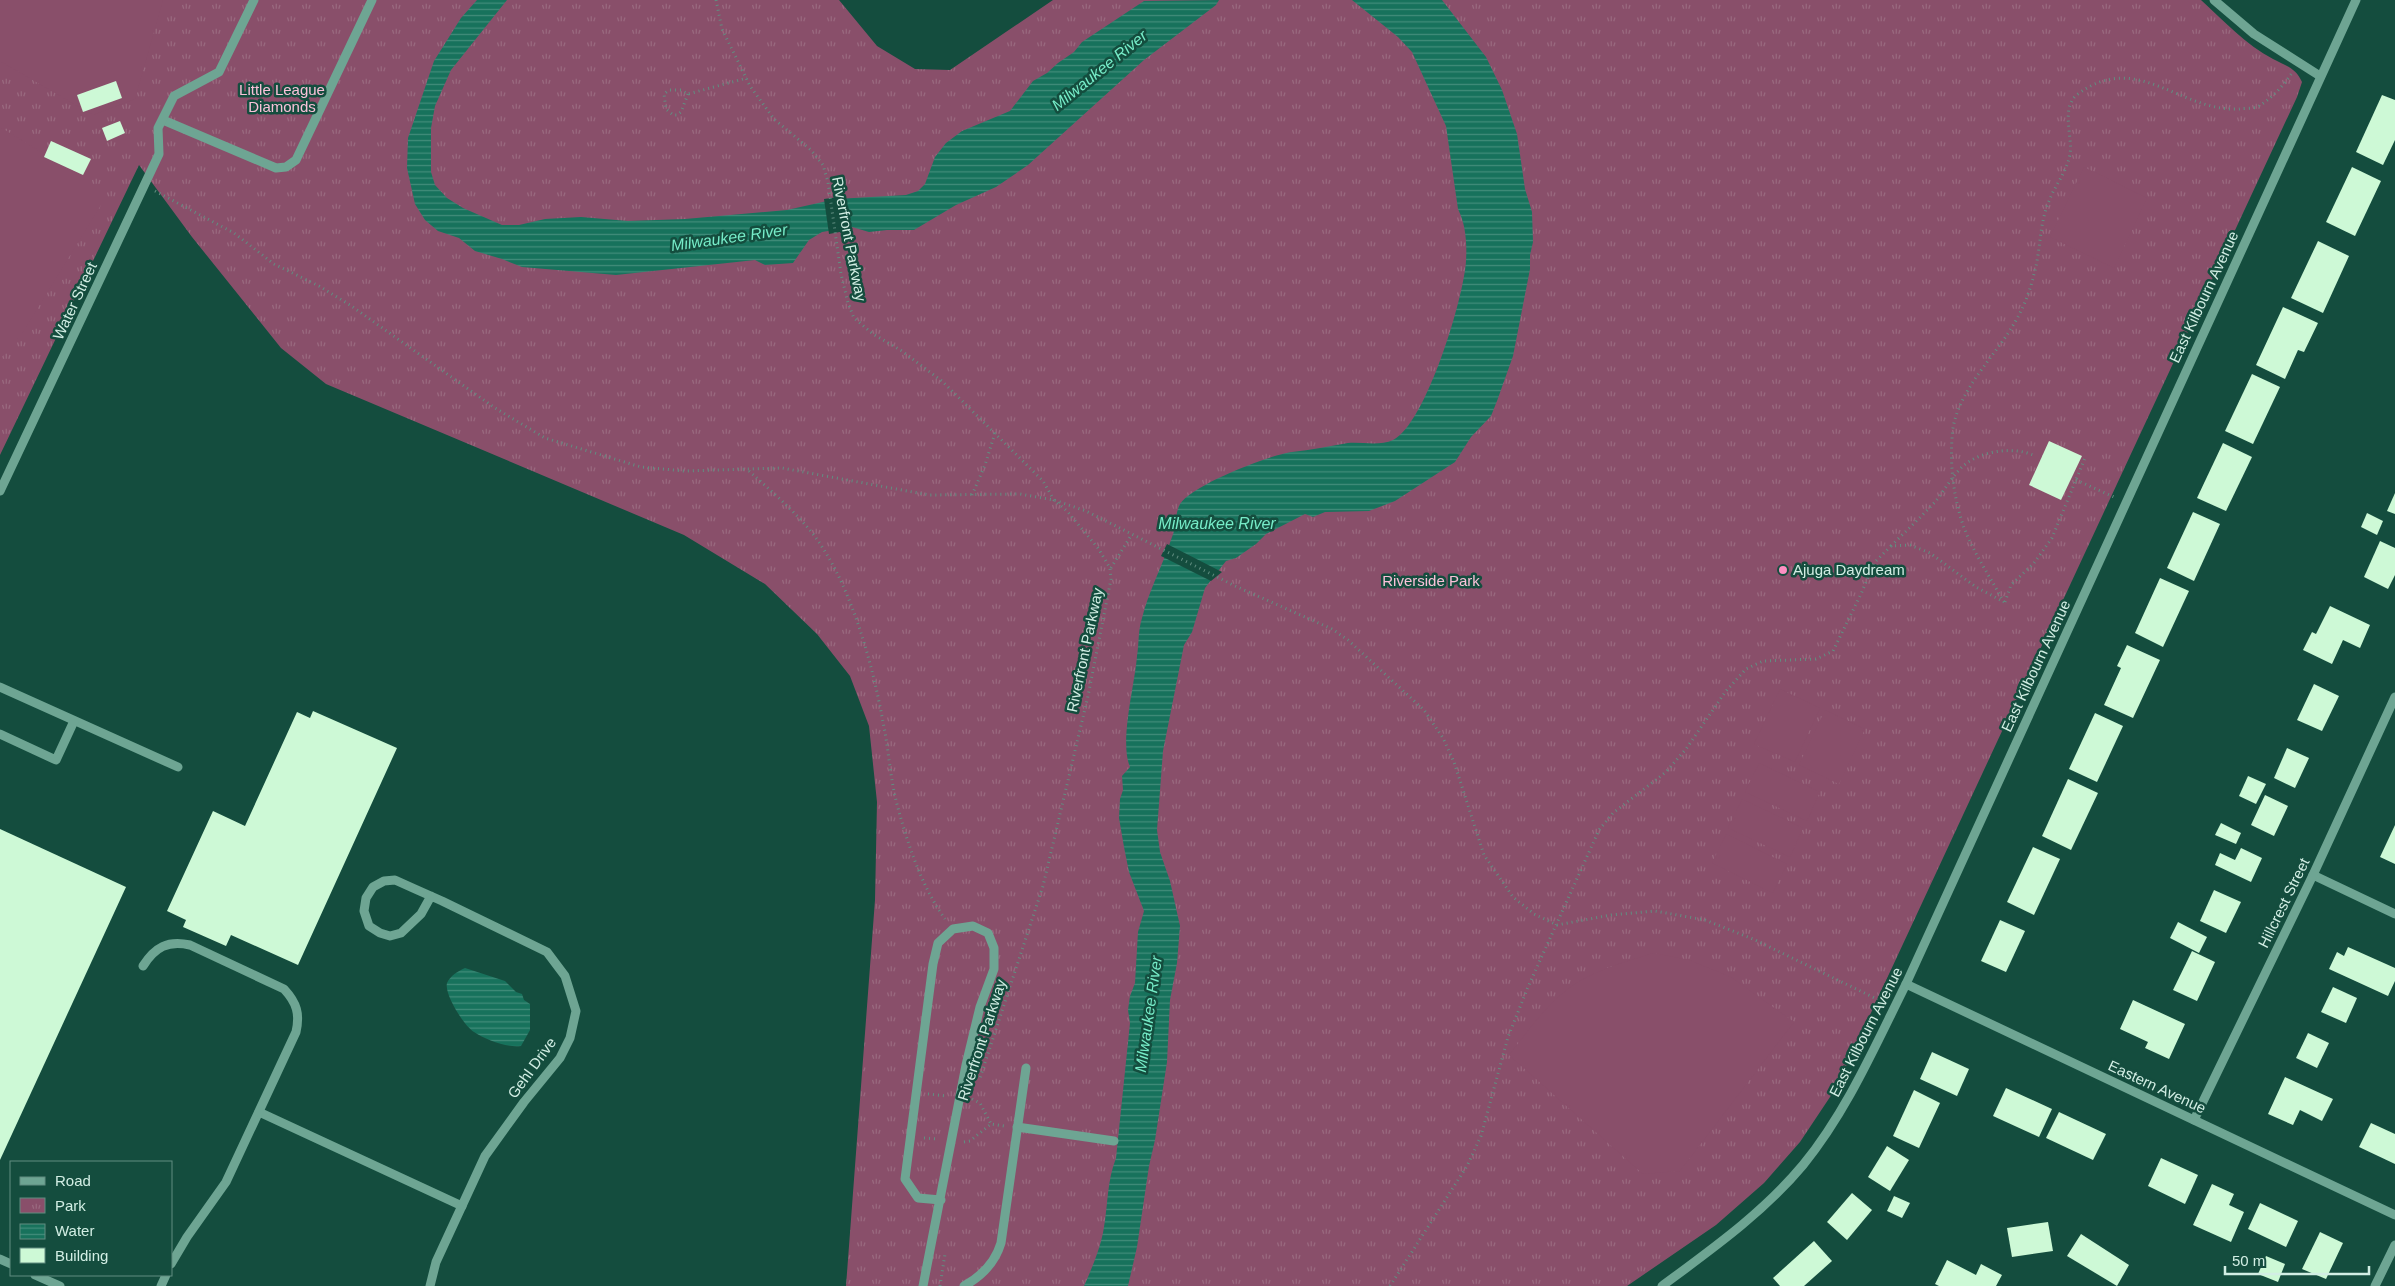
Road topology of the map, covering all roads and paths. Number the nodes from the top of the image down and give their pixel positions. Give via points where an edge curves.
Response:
1 (254, 0) edge
2 (372, 0) edge
3 (716, 0) edge
4 (2214, 0) edge
5 (2356, 0) edge
6 (2299, 62) junction
7 (2320, 76) junction
8 (747, 78) junction
9 (688, 94) junction
10 (163, 120) junction
11 (144, 186) junction
12 (995, 433) junction
13 (2033, 455) dead end
14 (2085, 458) dead end
15 (748, 470) junction
16 (1952, 478) junction
17 (2076, 480) junction
18 (0, 491) edge
19 (972, 495) junction
20 (1054, 500) junction
21 (2126, 503) junction
22 (1132, 534) junction
23 (1891, 546) junction
24 (1110, 568) junction
25 (2004, 602) junction
26 (0, 687) edge
27 (2395, 697) edge
28 (74, 722) junction
29 (0, 734) edge
30 (178, 768) dead end
31 (2313, 875) junction
32 (431, 896) junction
33 (2395, 914) edge
34 (1558, 925) junction
35 (953, 929) junction
36 (143, 966) dead end
37 (1906, 984) junction
38 (1895, 1007) junction
39 (1026, 1068) dead end
40 (977, 1085) dead end
41 (974, 1093) dead end
42 (972, 1108) dead end
43 (260, 1112) junction
44 (2194, 1120) junction
45 (1017, 1127) junction
46 (967, 1134) dead end
47 (1114, 1141) dead end
48 (963, 1152) dead end
49 (940, 1200) junction
50 (462, 1206) junction
51 (2395, 1215) edge
52 (2395, 1245) edge
53 (946, 1248) dead end
54 (172, 1262) edge
55 (37, 1276) edge
56 (60, 1286) edge
57 (430, 1286) edge
58 (923, 1286) edge
59 (940, 1286) edge
60 (964, 1286) edge
61 (1390, 1286) edge
62 (1662, 1286) edge
63 (2376, 1286) edge

1 - 10 street, Water Street via 219,72 174,96
2 - 10 street via 296,160 286,166 276,168
3 - 8 path, Riverfront Parkway via 722,29
4 - 6 street via 2254,34
5 - 7 street, East Kilbourn Avenue
6 - 7 street
6 - 16 path via 2278,91 2257,108 2231,109 2199,102 2154,83 2116,76 2091,85 2075,96 2069,113 2071,153 2041,226 2035,272 2028,296 1958,411 1952,437
7 - 21 street, East Kilbourn Avenue
8 - 9 path
8 - 12 path, Riverfront Parkway via 774,119 811,150 823,165 841,274 854,318 942,381
9 - 9 path via 669,90 664,94 666,109 677,115
10 - 11 street, Water Street via 158,128 160,154
11 - 15 path via 234,234 274,264 320,286 495,408 544,438 641,466 684,471
11 - 18 street, Water Street
12 - 19 path
12 - 20 path, Riverfront Parkway via 1043,481
13 - 16 path via 2011,449 1980,457 1962,467
14 - 17 path
15 - 19 path via 782,468 929,495
15 - 35 path via 809,529 828,556 849,601 869,657 898,807 934,904
16 - 23 path via 1936,500
16 - 25 path via 1964,526
17 - 21 path
17 - 25 path via 2052,538 2034,563 2011,585
19 - 20 path via 1020,494
20 - 22 path via 1086,511
20 - 24 path, Riverfront Parkway via 1098,548
21 - 37 street, East Kilbourn Avenue
22 - 24 path
22 - 34 path via 1235,586 1332,629 1348,640 1424,710 1443,738 1489,862 1513,898 1534,914
23 - 25 path via 1910,545 1930,553 1976,588
23 - 34 path via 1874,563 1833,651 1816,659 1763,661 1746,669 1666,772 1613,813 1600,830
24 - 40 path, Riverfront Parkway via 1108,600 1090,686 1043,886
26 - 28 street
27 - 31 street, Hillcrest Street
28 - 29 street via 56,760
28 - 30 street
31 - 33 street
31 - 44 street, Hillcrest Street
32 - 32 street, Gehl Drive via 395,880 384,881 373,887 366,898 364,911 369,926 390,936 401,933 421,914
32 - 50 street, Gehl Drive via 548,952 565,976 576,1011 570,1038 560,1058 485,1156
34 - 38 path via 1655,911 1705,920 1753,939
34 - 61 path via 1508,1037 1481,1136 1467,1166
35 - 49 street via 938,943 933,964 905,1179 918,1198
35 - 49 street via 973,926 988,933 994,948 994,969 980,1007 966,1065
36 - 43 street via 164,945 176,942 190,945 272,982 293,999 299,1019 296,1032
37 - 38 street, East Kilbourn Avenue
37 - 44 street, Eastern Avenue
38 - 62 street, East Kilbourn Avenue via 1848,1100 1803,1165 1746,1223
39 - 45 street
41 - 42 path, Riverfront Parkway
43 - 50 street
43 - 54 street via 226,1182
44 - 51 street, Eastern Avenue
45 - 47 street
45 - 60 street via 998,1251 982,1274
46 - 48 path
49 - 58 street
50 - 57 street, Gehl Drive via 436,1262
52 - 63 street
53 - 59 path
55 - 56 street

